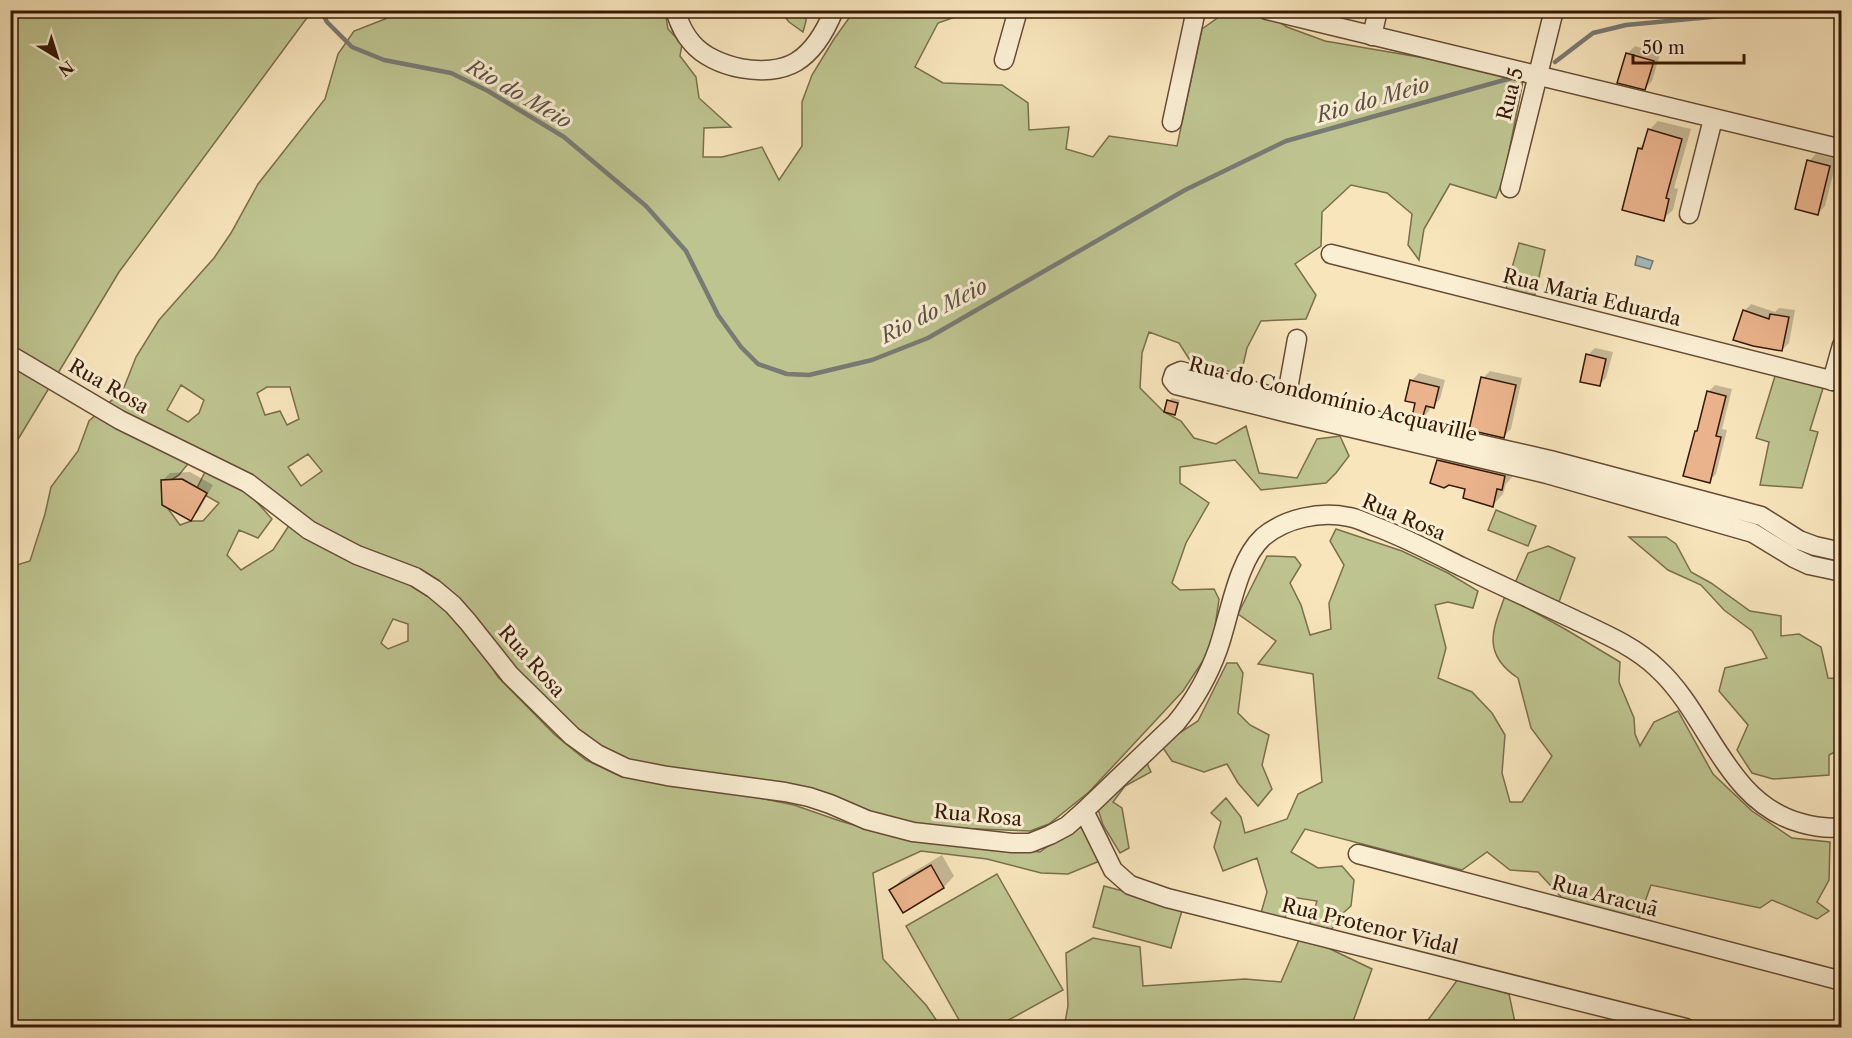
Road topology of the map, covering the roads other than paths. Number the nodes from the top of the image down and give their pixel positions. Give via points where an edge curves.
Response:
1 (675, 10) edge
2 (834, 10) edge
3 (1018, 10) edge
4 (1196, 10) edge
5 (1267, 10) edge
6 (1378, 10) edge
7 (1554, 10) edge
8 (1372, 36) junction
9 (1004, 60) dead end
10 (1537, 76) junction
11 (1713, 118) junction
12 (1172, 122) dead end
13 (1842, 149) edge
14 (1510, 188) dead end
15 (1689, 214) dead end
16 (1331, 254) dead end
17 (1297, 339) dead end
18 (1842, 345) edge
19 (10, 355) edge
20 (1837, 382) edge
21 (1285, 406) junction
22 (1680, 504) junction
23 (1815, 546) junction
24 (1842, 552) edge
25 (1809, 565) junction
26 (1842, 572) edge
27 (1084, 812) junction
28 (1842, 827) edge
29 (1358, 854) dead end
30 (1842, 981) edge
31 (1686, 1028) edge

1 - 2 street via 680,27 699,51 733,67 755,70 772,70 794,63 812,50
3 - 9 street
4 - 12 street
5 - 8 street
6 - 8 street
7 - 10 street, Rua 5
8 - 10 street
10 - 11 street
10 - 14 street, Rua 5
11 - 13 street
11 - 15 street
16 - 20 street, Rua Maria Eduarda
17 - 21 street
18 - 20 street
19 - 27 street, Rua Rosa via 120,420 248,483 309,530 434,589 468,621 510,675 572,736 626,768 809,796 903,830 1012,843 1030,843 1050,835
21 - 21 street, Rua do Condomínio Acquaville via 1181,371 1172,380 1176,385
21 - 22 street, Rua do Condomínio Acquaville via 1548,467
22 - 23 street, Rua do Condomínio Acquaville via 1761,516
22 - 25 street, Rua do Condomínio Acquaville via 1753,533
23 - 24 street, Rua do Condomínio Acquaville
23 - 25 street
25 - 26 street, Rua do Condomínio Acquaville
27 - 28 street, Rua Rosa via 1176,723 1197,695 1217,651 1250,553 1264,536 1300,518 1321,514 1350,517 1388,531 1636,651 1680,695 1725,763 1766,807 1802,823 1828,829
27 - 31 street, Rua Protenor Vidal via 1113,870 1130,885 1179,901
29 - 30 street, Rua Aracuã

